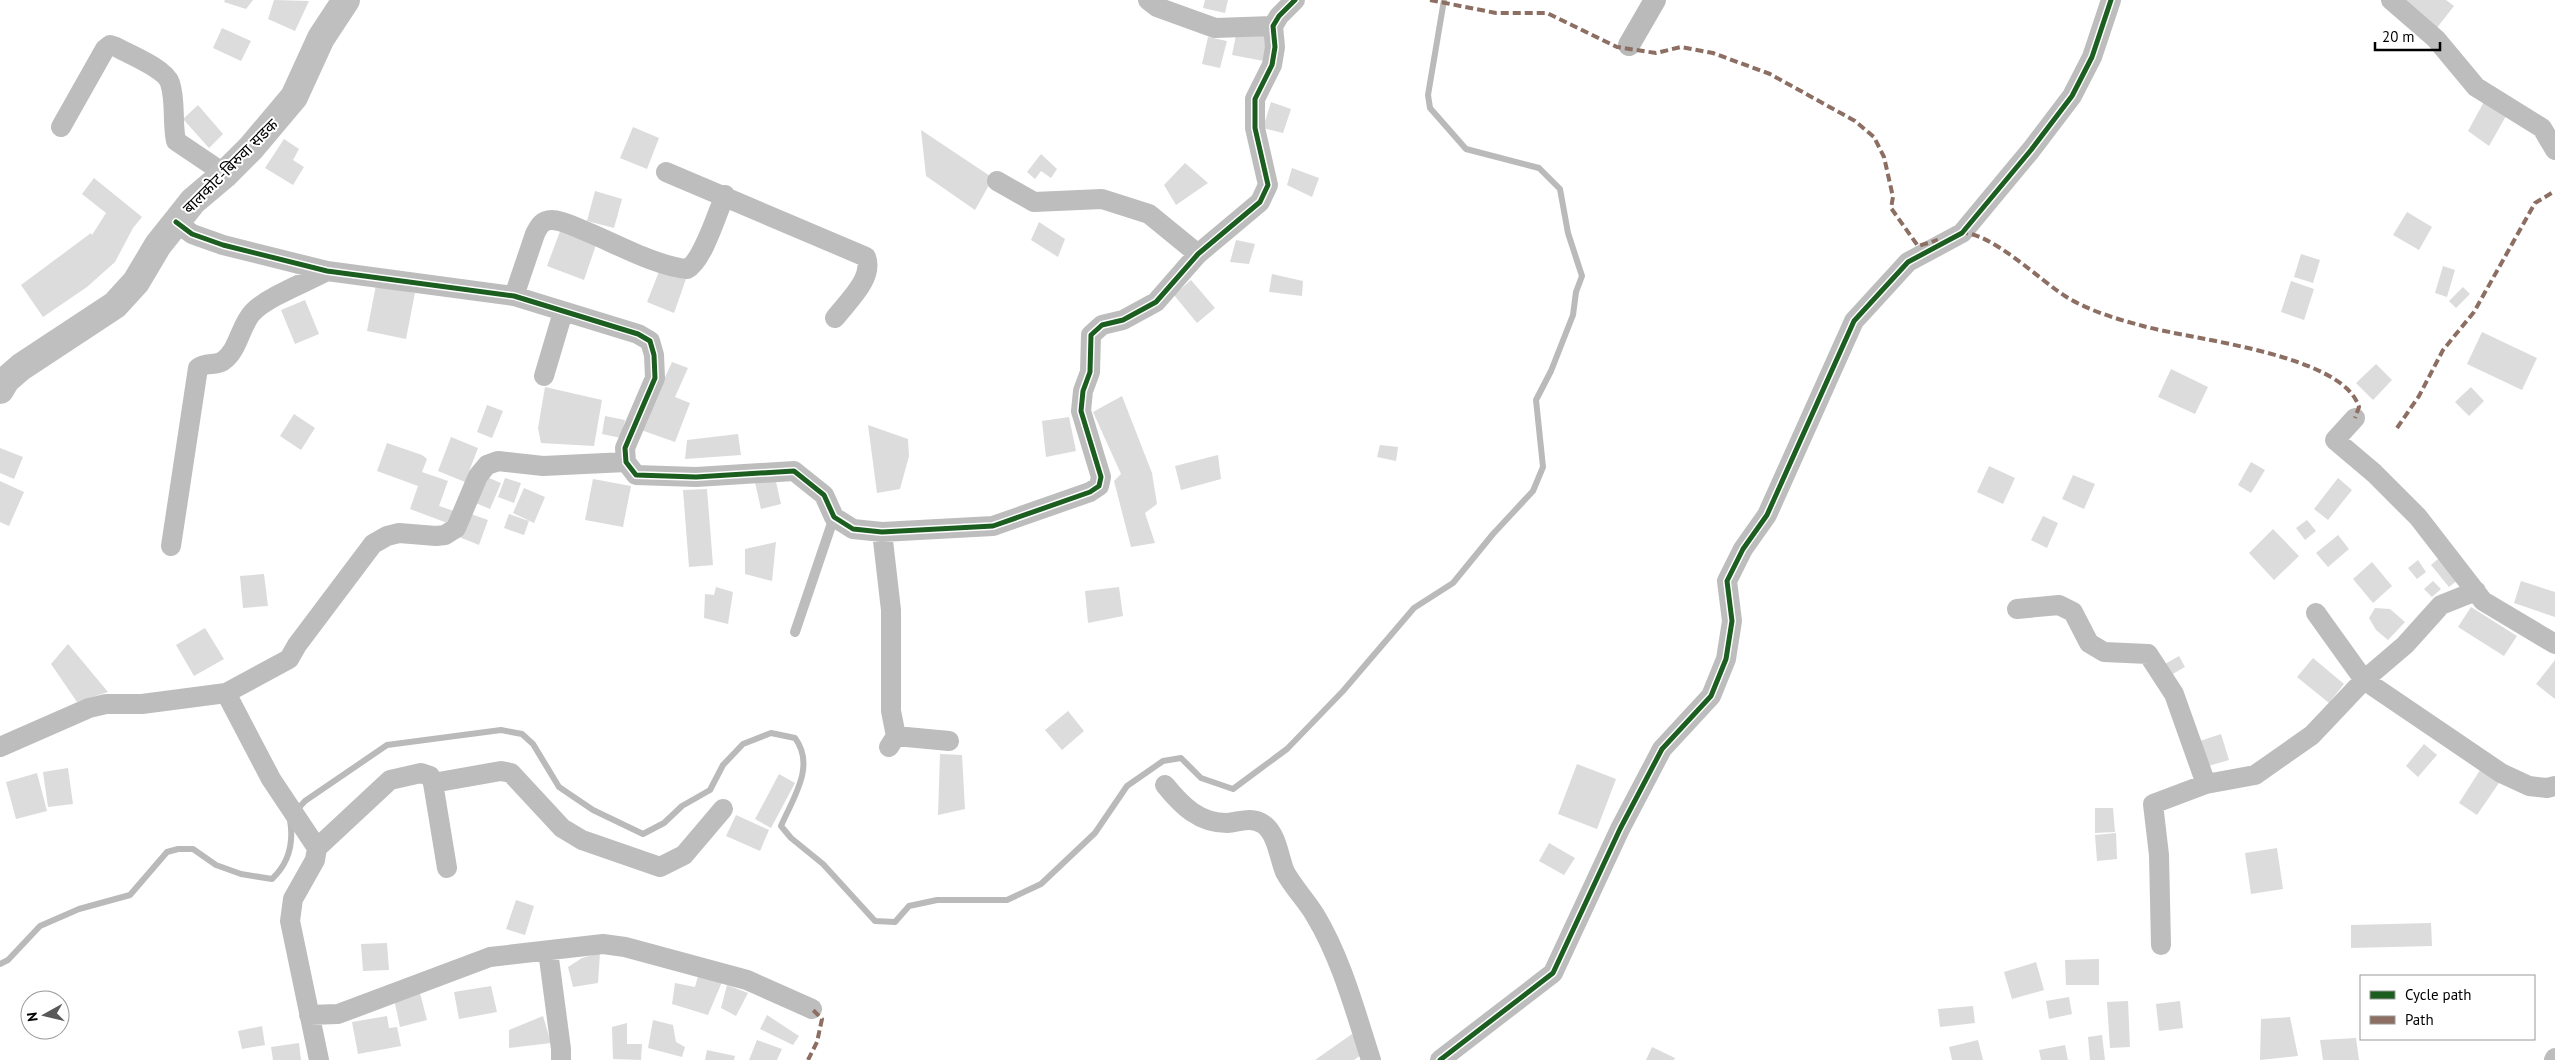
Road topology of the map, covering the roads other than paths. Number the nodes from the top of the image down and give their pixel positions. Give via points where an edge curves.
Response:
1 (346, 0) edge
2 (1148, 0) edge
3 (1296, 0) edge
4 (2111, 0) edge
5 (2391, 0) edge
6 (1273, 26) junction
7 (61, 127) dead end
8 (2555, 150) edge
9 (666, 172) dead end
10 (225, 174) junction
11 (997, 181) dead end
12 (724, 195) junction
13 (176, 222) junction
14 (1198, 254) junction
15 (327, 271) junction
16 (514, 296) junction
17 (563, 312) junction
18 (835, 318) dead end
19 (544, 376) dead end
20 (0, 390) edge
21 (2355, 418) dead end
22 (626, 462) junction
23 (834, 517) junction
24 (882, 532) junction
25 (171, 546) dead end
26 (2476, 591) junction
27 (2017, 609) dead end
28 (2316, 613) dead end
29 (795, 632) dead end
30 (2555, 644) edge
31 (2364, 680) junction
32 (226, 692) junction
33 (949, 741) dead end
34 (0, 747) edge
35 (433, 782) junction
36 (2206, 784) junction
37 (1165, 785) dead end
38 (2555, 786) edge
39 (723, 809) dead end
40 (317, 848) junction
41 (446, 868) dead end
42 (2161, 945) dead end
43 (548, 951) junction
44 (812, 1009) dead end
45 (309, 1014) junction
46 (319, 1060) edge
47 (560, 1060) edge
48 (1370, 1060) edge
49 (1440, 1060) edge

1 - 10 main road, बालकोट-बिरुवा सडक via 321,38 294,97
2 - 6 street via 1157,7 1215,28
3 - 6 street
4 - 49 street via 2092,57 2072,96 2031,150 1962,233 1908,262 1854,321 1767,515 1727,581 1732,620 1726,659 1711,696 1662,749 1620,829 1553,973
5 - 8 street via 2436,39 2476,87 2542,128
6 - 14 street via 1275,47 1272,66 1255,99 1255,128 1268,185 1260,202
7 - 10 street via 105,49 116,47 162,72 170,81 176,141
9 - 12 street
10 - 13 main road, बालकोट-बिरुवा सडक via 193,201
11 - 14 street via 1034,202 1102,200 1149,214
12 - 16 street via 701,252 687,269 647,257 576,227 553,220 544,221 535,234
12 - 18 street via 866,257 869,265 867,275
13 - 15 street via 192,234 223,245
13 - 20 main road, बालकोट-बिरुवा सडक via 136,282 115,305 21,367
14 - 24 street via 1156,302 1123,320 1102,325 1091,335 1090,372 1083,391 1082,411 1101,477 1099,486 993,526
15 - 16 street
15 - 25 street via 252,312 224,360 204,363 198,368
16 - 17 street
17 - 19 street
17 - 22 street via 638,334 650,341 655,378 625,448
21 - 26 street via 2336,440 2418,517
22 - 23 street via 636,475 651,477 794,470 824,495
22 - 32 street via 543,466 498,461 487,465 478,476 456,528 436,536 399,533 373,544 288,659
23 - 24 street via 853,530
23 - 29 lane
24 - 33 street via 891,610 893,742
26 - 30 street via 2483,601
26 - 31 street via 2441,606 2406,645
27 - 36 street via 2059,605 2073,612 2089,643 2104,652 2148,654 2174,694
28 - 31 street
31 - 36 street via 2312,735 2255,774
31 - 38 street via 2501,773 2529,786
32 - 34 street via 89,708
32 - 40 street via 262,762
35 - 39 street via 511,773 562,828 582,840 660,866 684,855
35 - 40 street via 430,776 421,773 390,780
35 - 41 street
36 - 42 street via 2152,804 2159,855
37 - 48 street via 1181,805 1205,820 1252,819 1265,825 1286,872 1315,916 1343,972
40 - 45 street via 315,860 293,899 290,921
43 - 44 street via 603,944 624,947 762,985
43 - 45 street via 490,957 338,1014
43 - 47 street
45 - 46 street

